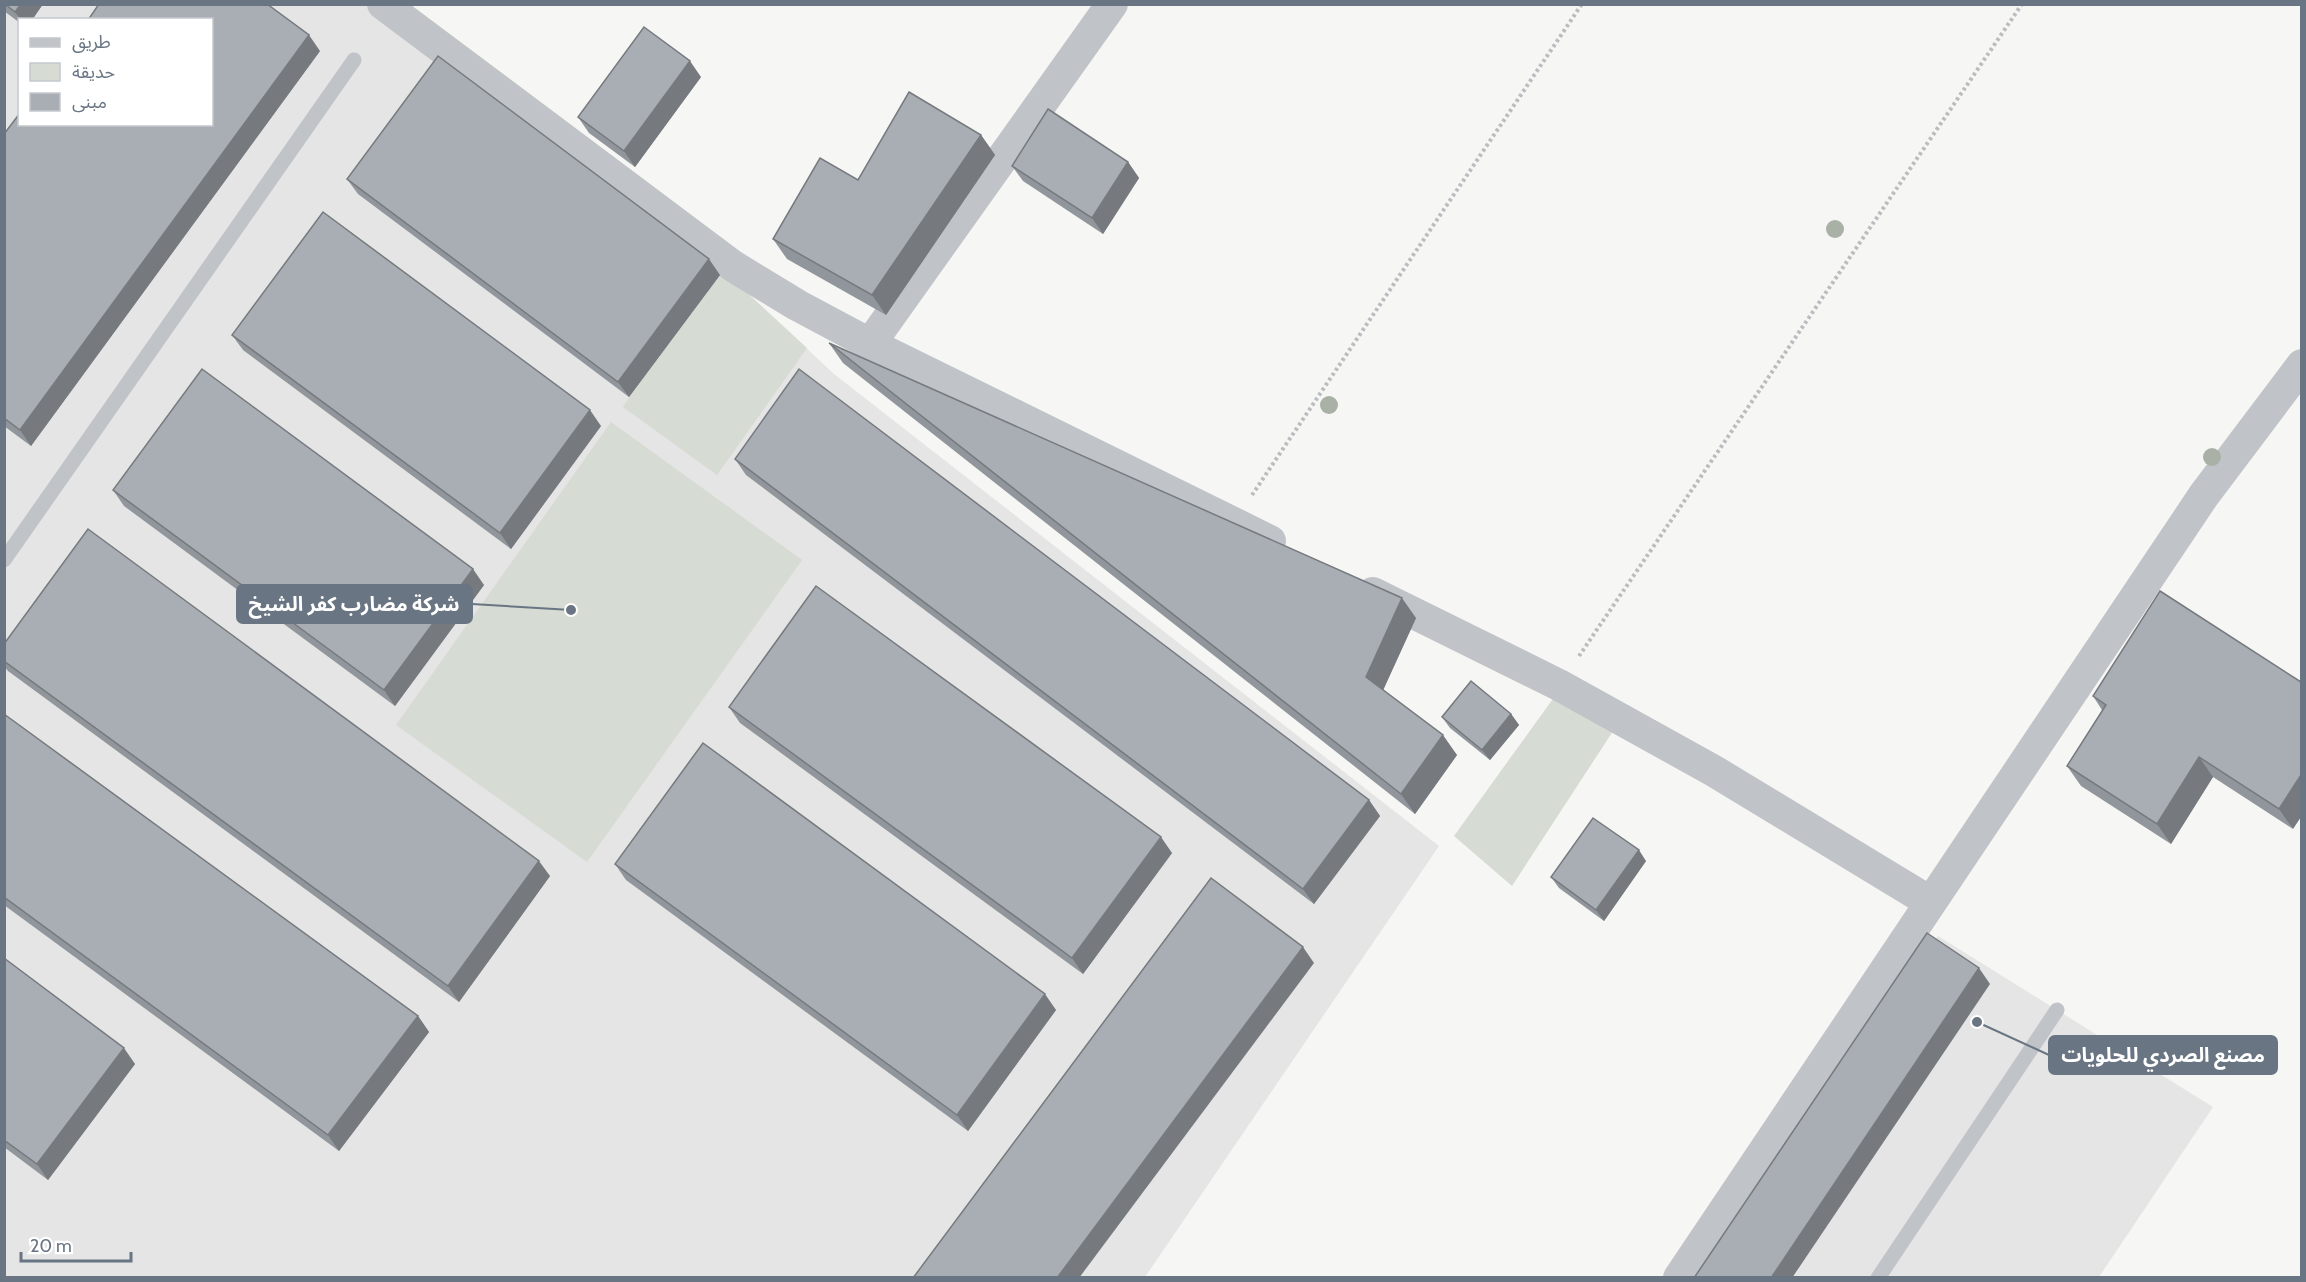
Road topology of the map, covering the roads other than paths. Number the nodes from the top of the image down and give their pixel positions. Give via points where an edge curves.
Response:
1 (383, 4) edge
2 (1112, 4) edge
3 (354, 60) dead end
4 (870, 344) junction
5 (2301, 365) edge
6 (1296, 554) edge
7 (4, 560) edge
8 (1348, 580) edge
9 (1930, 902) junction
10 (2057, 1010) dead end
11 (1679, 1278) edge
12 (1878, 1278) edge

1 - 4 street via 733,266
2 - 4 street
3 - 7 lane
4 - 6 street
5 - 9 street via 2204,495
8 - 9 street via 1559,686 1714,771
9 - 11 street
10 - 12 lane

